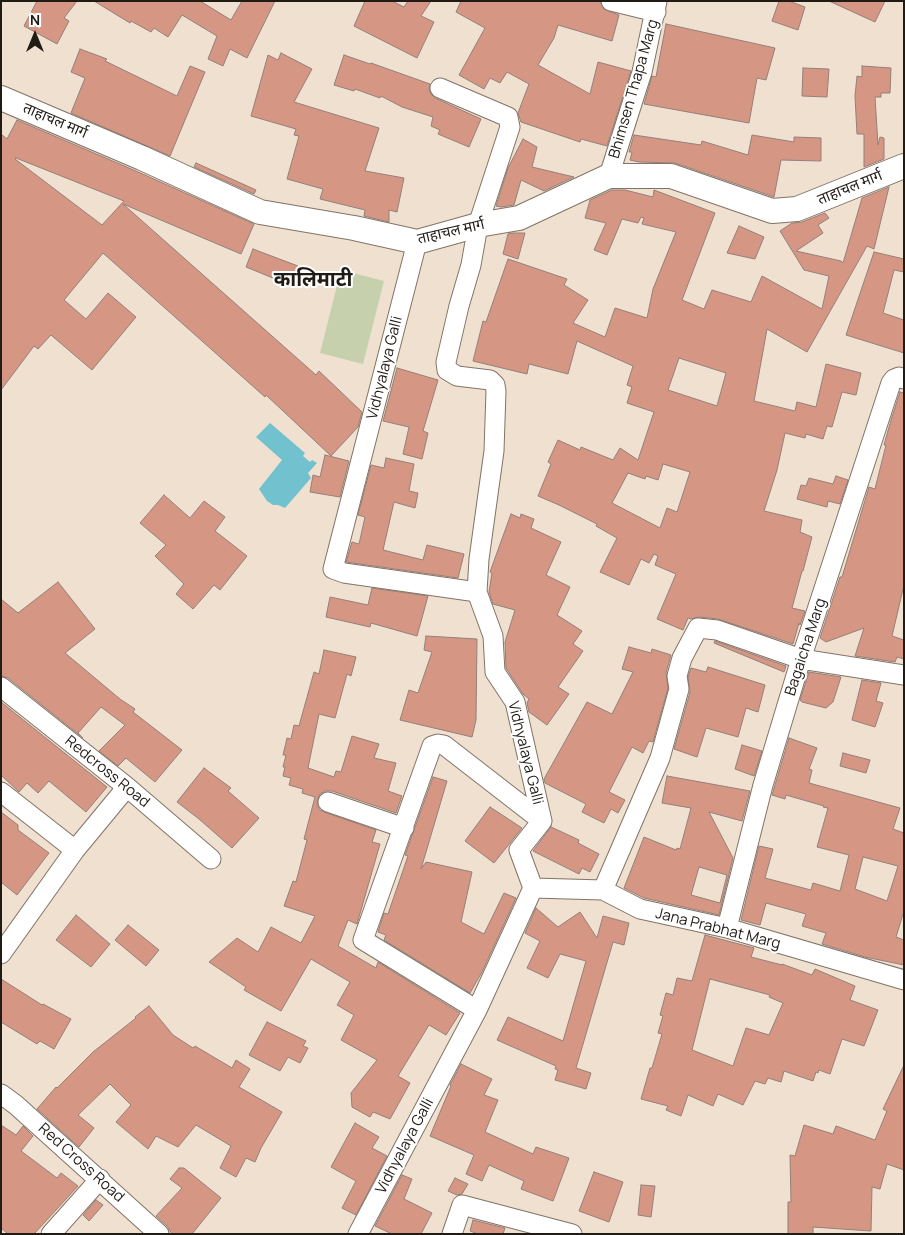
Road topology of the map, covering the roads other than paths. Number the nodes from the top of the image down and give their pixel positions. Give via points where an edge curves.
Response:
1 (611, 1) edge
2 (657, 6) edge
3 (440, 88) dead end
4 (1, 98) edge
5 (904, 166) edge
6 (609, 176) junction
7 (478, 225) junction
8 (417, 242) junction
9 (904, 379) edge
10 (478, 592) junction
11 (801, 659) junction
12 (904, 675) edge
13 (1, 687) edge
14 (128, 787) junction
15 (1, 792) edge
16 (328, 802) dead end
17 (542, 821) junction
18 (404, 828) junction
19 (75, 850) junction
20 (211, 859) dead end
21 (533, 888) junction
22 (603, 890) junction
23 (727, 928) junction
24 (1, 954) edge
25 (904, 980) edge
26 (477, 1010) junction
27 (1, 1094) edge
28 (100, 1179) junction
29 (51, 1234) edge
30 (159, 1234) edge
31 (358, 1234) edge
32 (452, 1234) edge
33 (572, 1234) edge

1 - 2 street
2 - 6 street, Bhimsen Thapa Marg via 642,72
3 - 7 street via 508,117 510,127
4 - 8 street, ताहाचल मार्ग via 260,212
5 - 6 street, ताहाचल मार्ग via 797,209 772,211 671,176
6 - 7 street, ताहाचल मार्ग via 519,218
7 - 8 street, ताहाचल मार्ग
7 - 10 street via 446,362 447,370 457,376 490,380 496,391 494,451 478,558
8 - 10 street, Vidhyalaya Galli via 333,569
9 - 11 street, Bagaicha Marg via 899,377 891,383
10 - 17 street, Vidhyalaya Galli via 493,636 496,672 515,702
11 - 12 street
11 - 22 street via 717,630 698,628 682,658 677,676 679,689 660,758
11 - 23 street, Bagaicha Marg via 763,785
13 - 14 street, Redcross Road
14 - 19 street
14 - 20 street, Redcross Road
15 - 19 street
16 - 18 street
17 - 18 street via 444,745 438,744 432,746
17 - 21 street, Vidhyalaya Galli via 519,850
18 - 26 street via 364,940
19 - 24 street
21 - 22 street, Jana Prabhat Marg
21 - 26 street, Vidhyalaya Galli
22 - 23 street, Jana Prabhat Marg via 640,909
23 - 25 street, Jana Prabhat Marg
26 - 31 street, Vidhyalaya Galli
27 - 28 street, Red Cross Road
28 - 29 street
28 - 30 street, Red Cross Road
32 - 33 street via 462,1205

